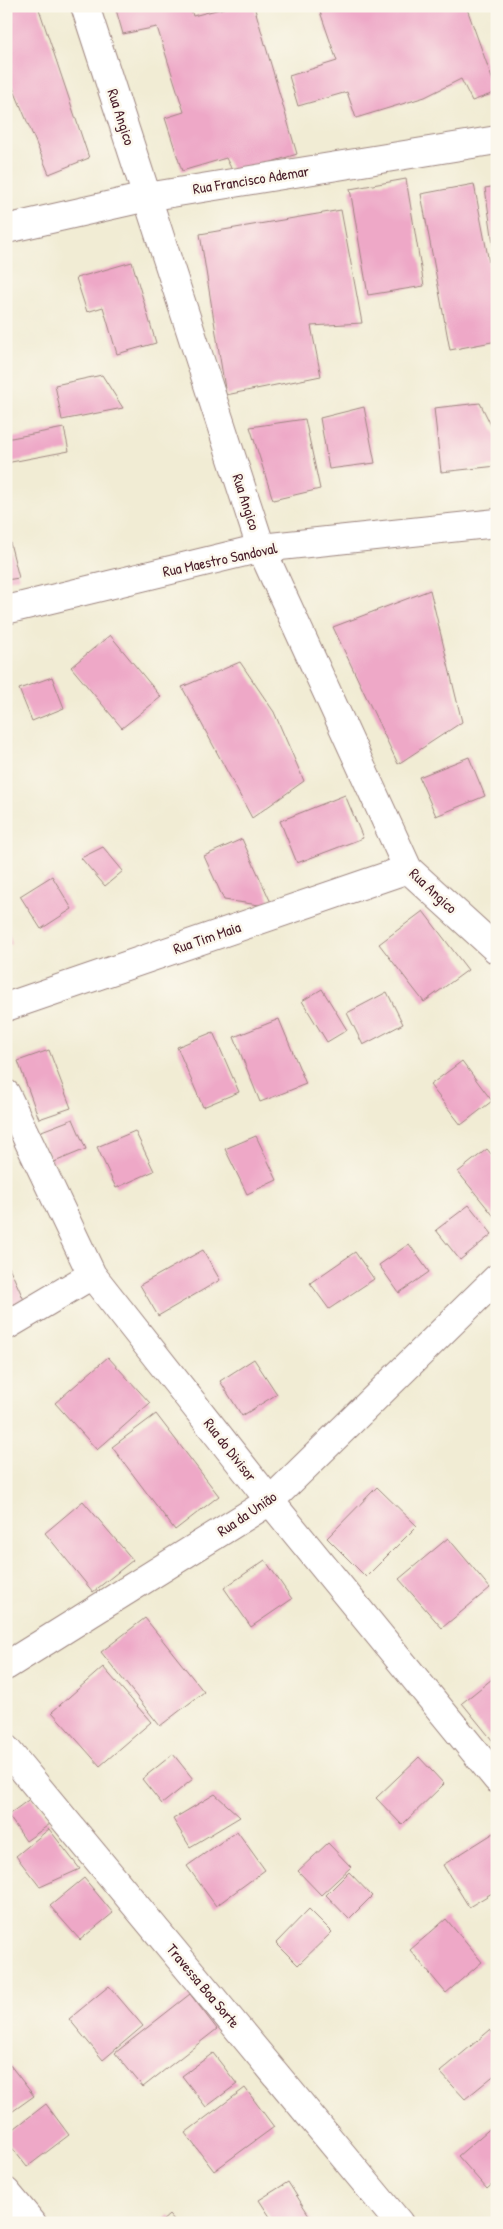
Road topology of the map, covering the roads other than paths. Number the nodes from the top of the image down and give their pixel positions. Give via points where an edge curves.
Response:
1 (85, 6) edge
2 (497, 140) edge
3 (146, 197) junction
4 (6, 229) edge
5 (497, 523) edge
6 (261, 548) junction
7 (6, 610) edge
8 (408, 869) junction
9 (497, 950) edge
10 (6, 1007) edge
11 (6, 1094) edge
12 (92, 1275) junction
13 (497, 1278) edge
14 (6, 1326) edge
15 (270, 1501) junction
16 (6, 1666) edge
17 (6, 1749) edge
18 (497, 1779) edge
19 (6, 2192) edge
20 (32, 2223) edge
21 (399, 2223) edge

1 - 3 street, Rua Angico
2 - 3 street, Rua Francisco Ademar
3 - 4 street, Rua Francisco Ademar
3 - 6 street, Rua Angico
5 - 6 street, Rua Maestro Sandoval
6 - 7 street, Rua Maestro Sandoval
6 - 8 street, Rua Angico
8 - 9 street, Rua Angico
8 - 10 street, Rua Tim Maia
11 - 12 street, Rua do Divisor
12 - 14 street
12 - 15 street, Rua do Divisor
13 - 15 street, Rua da União
15 - 16 street, Rua da União
15 - 18 street, Rua do Divisor
17 - 21 street, Travessa Boa Sorte
19 - 20 street

